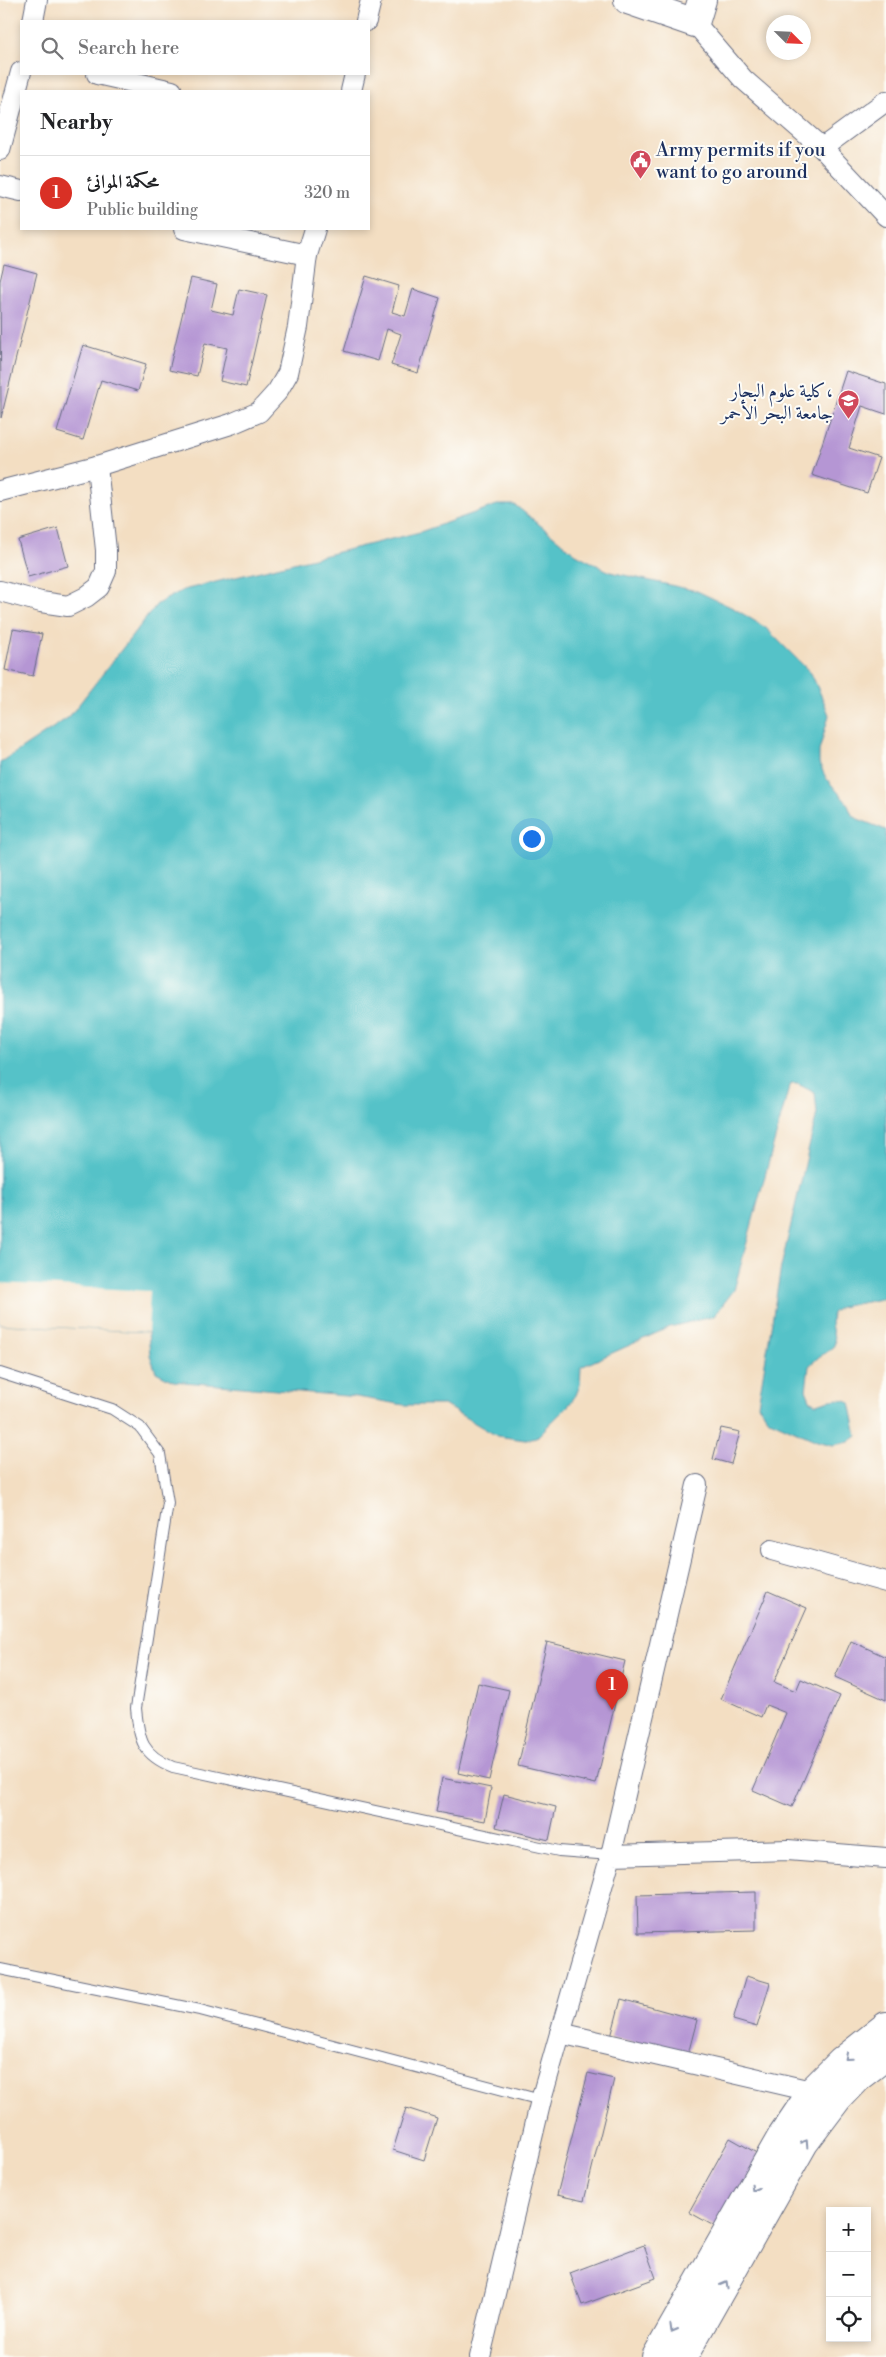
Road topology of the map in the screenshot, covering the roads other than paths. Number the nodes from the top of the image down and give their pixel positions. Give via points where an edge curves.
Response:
1 (37, 0) edge
2 (371, 0) edge
3 (628, 0) edge
4 (698, 12) edge
5 (33, 20) edge
6 (366, 20) edge
7 (20, 75) edge
8 (101, 75) edge
9 (355, 75) edge
10 (168, 90) edge
11 (351, 90) edge
12 (886, 101) edge
13 (822, 148) junction
14 (0, 150) edge
15 (0, 186) edge
16 (20, 191) edge
17 (886, 216) edge
18 (189, 230) edge
19 (315, 230) edge
20 (307, 255) junction
21 (97, 466) junction
22 (0, 491) edge
23 (0, 591) edge
24 (0, 1373) edge
25 (697, 1484) dead end
26 (772, 1550) dead end
27 (886, 1582) edge
28 (612, 1855) junction
29 (886, 1858) edge
30 (0, 1969) edge
31 (886, 2026) edge
32 (560, 2033) junction
33 (886, 2056) edge
34 (826, 2094) junction
35 (541, 2100) junction
36 (480, 2357) edge
37 (656, 2357) edge
38 (683, 2357) edge

1 - 5 street
2 - 6 street
3 - 4 street
4 - 13 street via 743,79
7 - 14 street
8 - 10 street
9 - 11 street
12 - 13 street
13 - 17 street
15 - 16 street
18 - 20 street
19 - 20 street
20 - 21 street via 298,327 288,373 277,392 259,412 231,424
21 - 22 street
21 - 23 street via 106,550 106,571 98,587 68,606
24 - 28 lane via 112,1409 140,1427 160,1454 168,1503 136,1708 141,1740 147,1752 174,1767 559,1851
25 - 28 street
26 - 27 street
28 - 29 street via 788,1850
28 - 32 street
30 - 35 lane via 200,2010
31 -> 34 street via 842,2062
32 - 34 street
32 - 35 street
33 - 34 street via 857,2078
34 -> 37 street via 782,2136
38 -> 34 street via 804,2143
35 - 36 street

